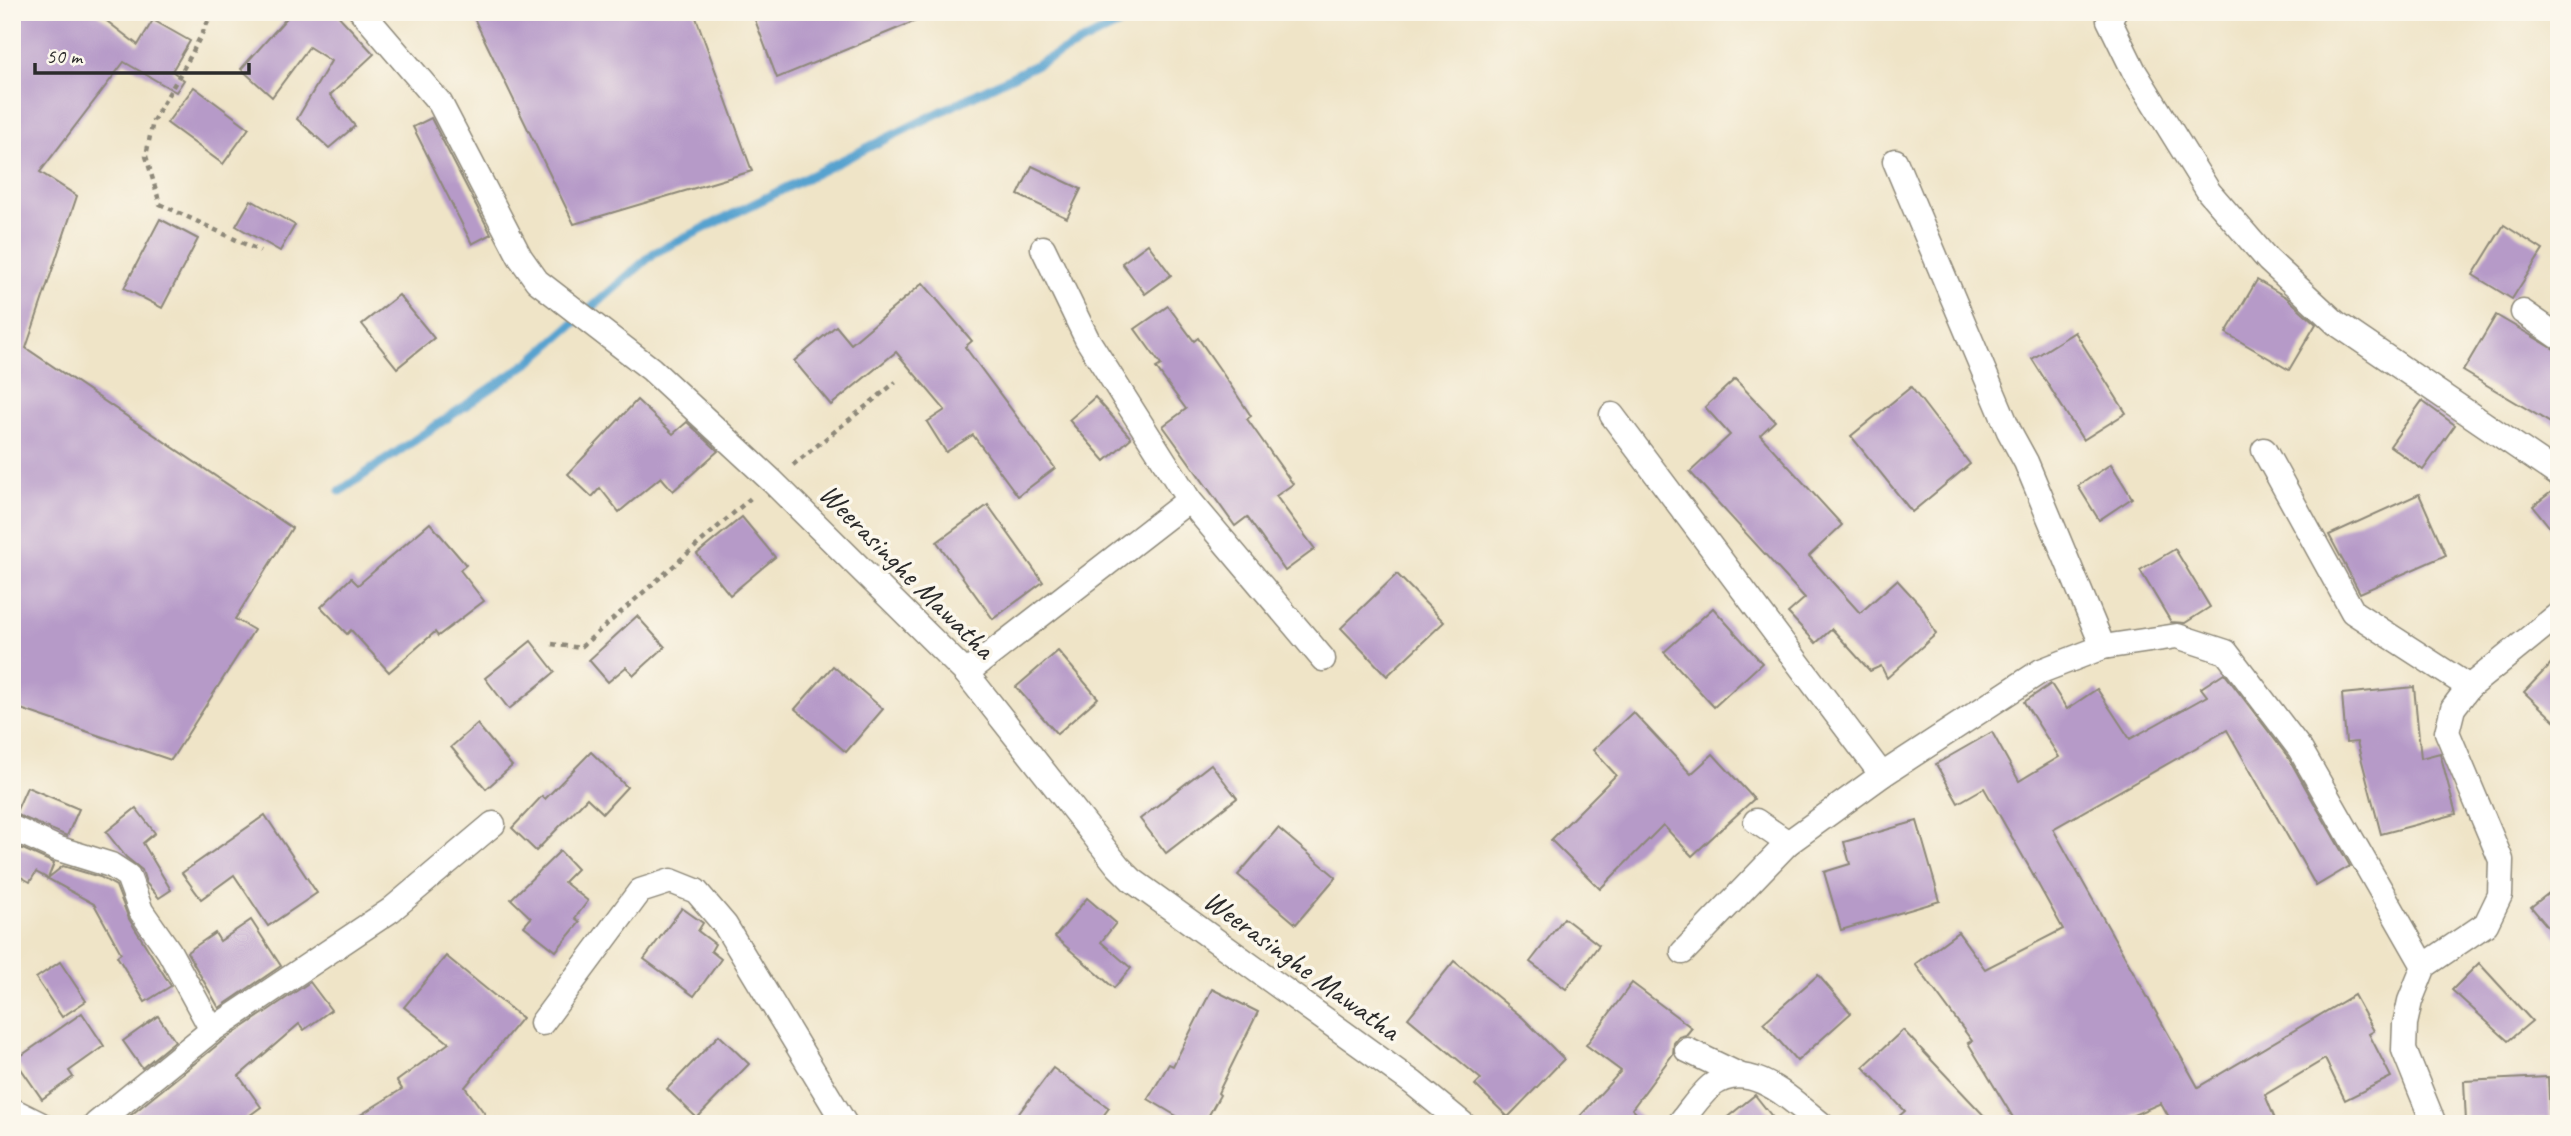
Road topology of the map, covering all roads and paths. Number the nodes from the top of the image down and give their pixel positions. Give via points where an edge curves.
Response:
1 (213, 12) edge
2 (362, 12) edge
3 (2115, 12) edge
4 (1895, 161) dead end
5 (1043, 248) dead end
6 (260, 251) dead end
7 (2523, 312) dead end
8 (2559, 337) edge
9 (896, 382) dead end
10 (1612, 415) dead end
11 (2264, 450) dead end
12 (2559, 475) edge
13 (772, 481) junction
14 (1189, 499) junction
15 (2559, 614) edge
16 (552, 645) dead end
17 (2103, 647) junction
18 (1323, 659) dead end
19 (966, 673) junction
20 (2469, 687) junction
21 (1882, 775) junction
22 (1756, 821) dead end
23 (493, 824) dead end
24 (12, 828) edge
25 (1787, 843) junction
26 (1683, 952) dead end
27 (2424, 966) junction
28 (542, 1023) dead end
29 (212, 1030) junction
30 (1687, 1049) dead end
31 (1739, 1075) junction
32 (12, 1110) edge
33 (40, 1124) edge
34 (96, 1124) edge
35 (845, 1124) edge
36 (1463, 1124) edge
37 (1678, 1124) edge
38 (1821, 1124) edge
39 (2434, 1124) edge

1 - 6 path via 153,121 146,156 160,204
2 - 13 street, Weerasinghe Mawatha via 440,103 537,281 651,369
3 - 12 street via 2109,20 2147,93 2209,192 2268,260 2336,323
4 - 17 street
5 - 14 street via 1087,339
7 - 8 street
9 - 13 path
10 - 21 street
11 - 20 street via 2353,612
13 - 16 path via 580,648
13 - 19 street, Weerasinghe Mawatha
14 - 18 street
14 - 19 street
15 - 20 street
17 - 21 street via 2041,671
17 - 27 street via 2177,636 2226,652 2300,749
19 - 36 street, Weerasinghe Mawatha via 1132,880
20 - 27 street via 2453,708 2448,732 2501,860 2500,895 2486,924
21 - 25 street
22 - 25 street
23 - 29 street via 391,910
24 - 29 street via 111,865 128,876 141,911 169,951
25 - 26 street
27 - 39 street via 2404,1024 2403,1050
28 - 35 street via 640,891 671,881 696,891 725,925
29 - 34 street
30 - 31 street
31 - 37 street via 1712,1085
31 - 38 street via 1768,1083
32 - 33 street

